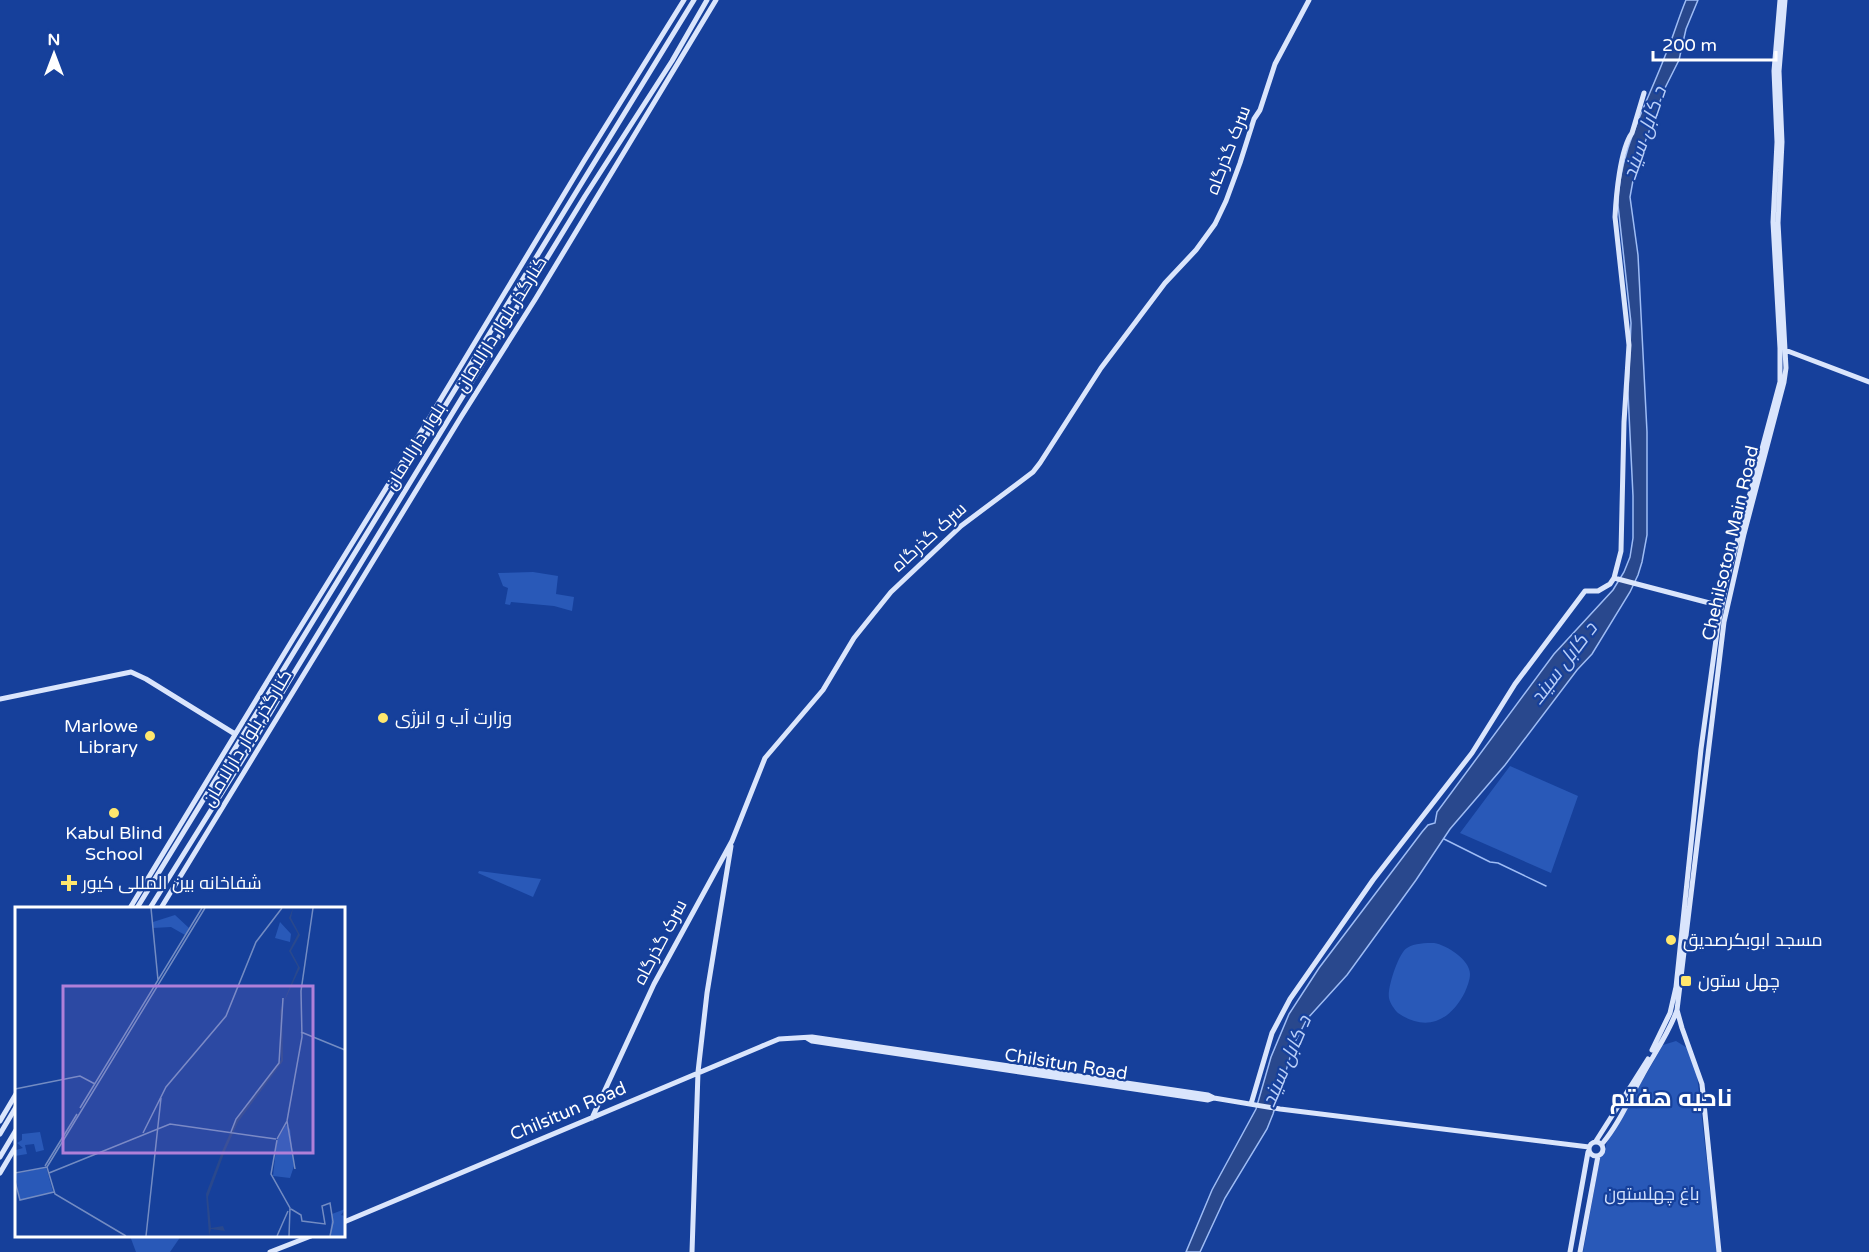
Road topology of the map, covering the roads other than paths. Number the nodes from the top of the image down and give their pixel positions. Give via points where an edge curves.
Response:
1 (684, 0) edge
2 (694, 0) edge
3 (707, 0) edge
4 (716, 0) edge
5 (1309, 0) edge
6 (1780, 0) edge
7 (1785, 0) edge
8 (1644, 93) dead end
9 (1783, 349) junction
10 (1869, 382) edge
11 (414, 442) junction
12 (421, 446) junction
13 (430, 452) junction
14 (437, 456) junction
15 (1734, 566) junction
16 (1617, 579) junction
17 (1721, 606) junction
18 (0, 699) edge
19 (235, 734) junction
20 (732, 841) junction
21 (131, 907) edge
22 (138, 907) edge
23 (151, 907) edge
24 (162, 907) edge
25 (1677, 1010) junction
26 (1672, 1025) junction
27 (1682, 1029) junction
28 (698, 1072) junction
29 (15, 1096) edge
30 (1253, 1105) junction
31 (15, 1109) edge
32 (592, 1118) junction
33 (0, 1121) edge
34 (15, 1132) edge
35 (0, 1134) edge
36 (1599, 1143) junction
37 (15, 1148) edge
38 (1589, 1150) junction
39 (0, 1156) edge
40 (1598, 1156) junction
41 (0, 1173) edge
42 (345, 1221) edge
43 (308, 1237) edge
44 (270, 1252) edge
45 (692, 1252) edge
46 (1570, 1252) edge
47 (1580, 1252) edge
48 (1719, 1252) edge

1 - 11 main road, کنارگذر بلوار دارالامان
2 - 12 main road, بلوار دارالامان
3 - 13 main road, بلوار دارالامان
4 - 14 main road, کنارگذر بلوار دارالامان
5 - 20 main road, سرک گذرگاه via 1275,64 1215,224 1101,368 1033,472 961,526 924,560 891,592 854,638 823,690 765,758
6 - 9 main road, Chehilsoton Main Road via 1774,71 1777,142 1773,222
7 - 9 main road, Chehilsoton Main Road via 1779,71 1782,142 1778,222
8 - 16 main road via 1628,138 1616,199 1629,345
9 - 10 main road
9 - 15 main road, Chehilsoton Main Road via 1780,382
11 - 12 main road
11 - 19 main road, کنارگذر بلوار دارالامان
12 - 13 main road
12 - 22 main road, بلوار دارالامان
13 - 14 main road
13 - 23 main road, بلوار دارالامان
14 - 24 main road, کنارگذر بلوار دارالامان
15 - 17 main road, Chehilsoton Main Road
15 - 25 main road, Chehilsoton Main Road
16 - 17 main road
16 - 30 main road via 1598,591 1585,591 1573,606 1515,684 1472,753 1373,880 1290,999 1272,1034
17 - 36 main road, Chehilsoton Main Road via 1701,748 1676,987 1664,1029
18 - 19 main road via 131,672
19 - 21 main road, کنارگذر بلوار دارالامان
20 - 28 main road
20 - 32 main road, سرک گذرگاه via 654,984
25 - 26 main road, Chehilsoton Main Road
25 - 27 main road
26 - 27 main road
26 - 36 main road, Chehilsoton Main Road via 1614,1128
27 - 48 main road via 1702,1084
28 - 30 main road, Chilsitun Road via 779,1039 812,1037 1208,1095
28 - 32 main road, Chilsitun Road
28 - 45 main road
29 - 33 main road
30 - 38 main road, Chilsitun Road
31 - 35 main road
32 - 42 main road, Chilsitun Road
34 - 39 main road
36 - 38 main road via 1592,1143
36 - 40 main road via 1603,1151
37 - 41 main road
38 - 40 main road, Chilsitun Road
38 - 46 main road
40 - 47 main road
43 - 44 main road

